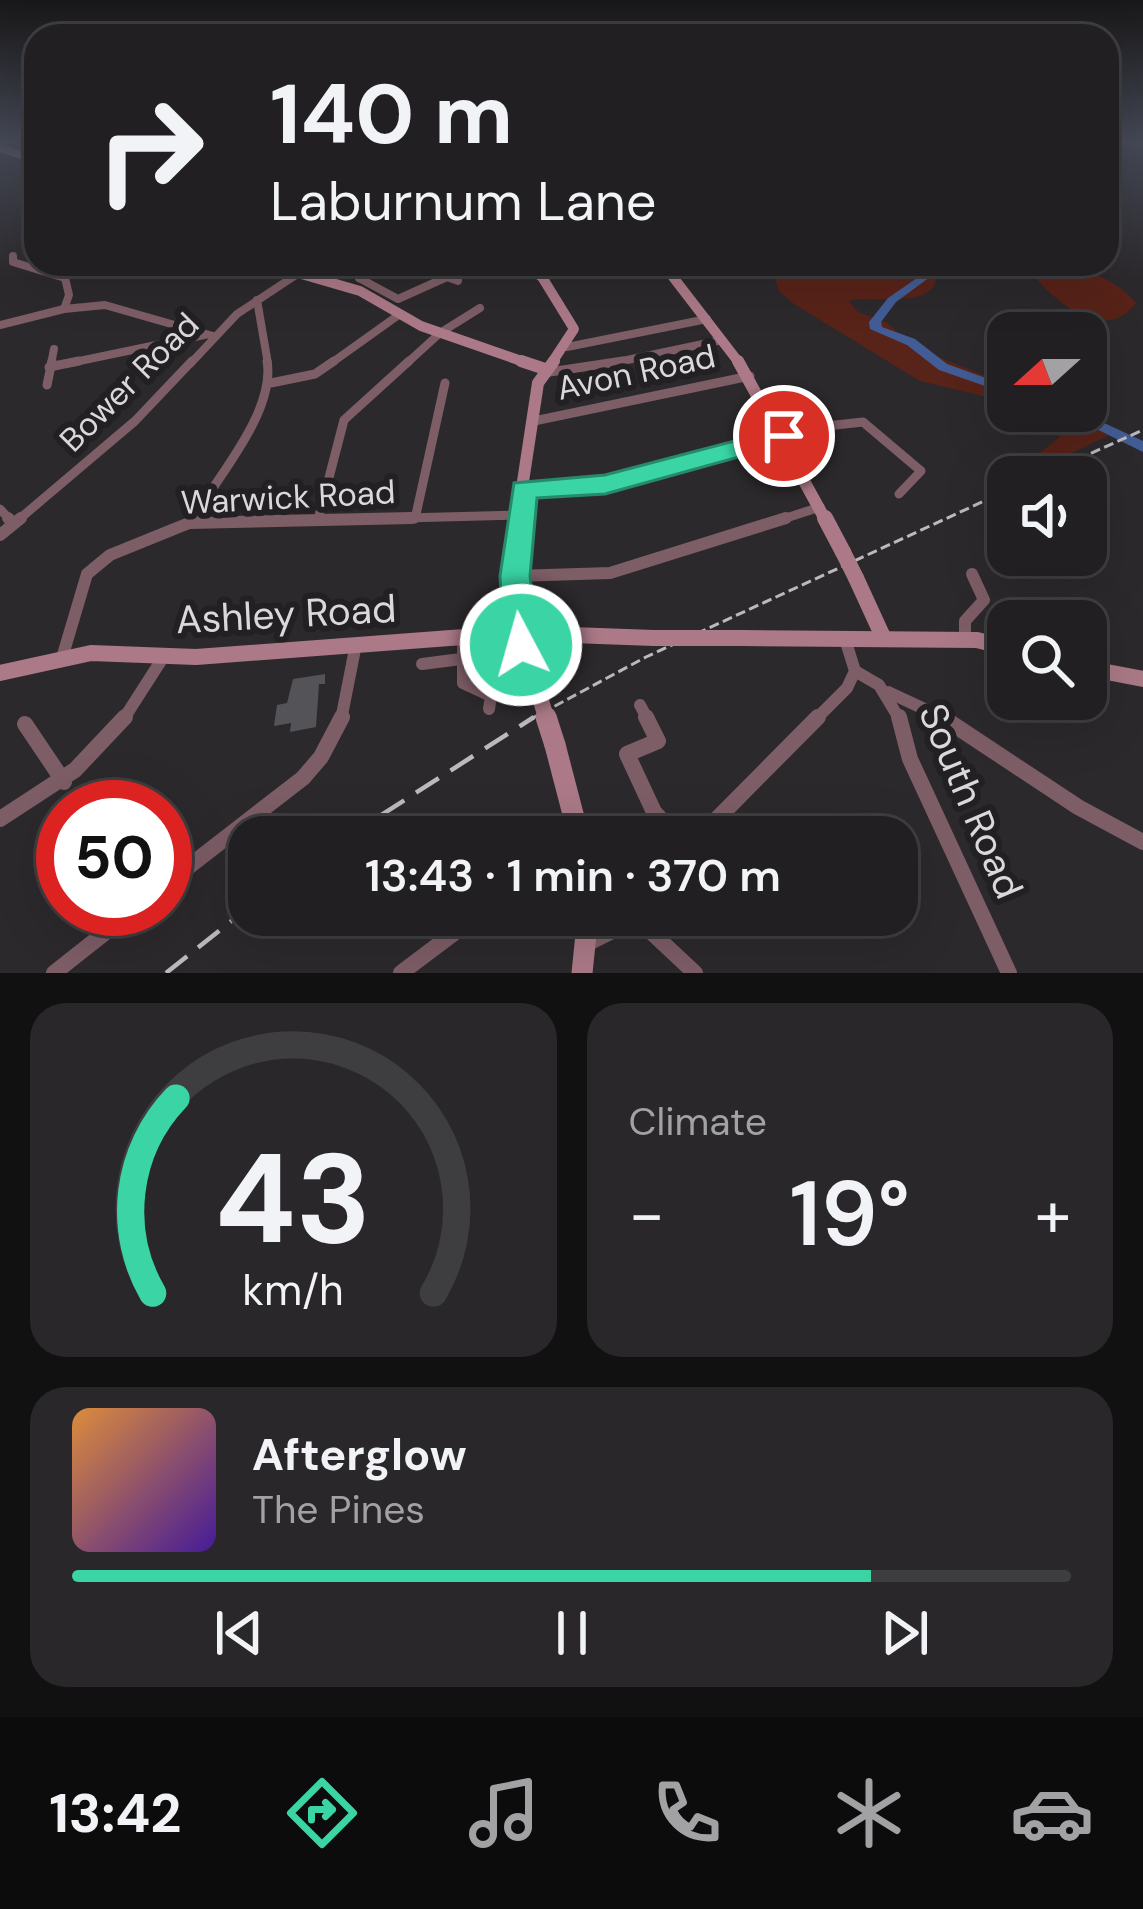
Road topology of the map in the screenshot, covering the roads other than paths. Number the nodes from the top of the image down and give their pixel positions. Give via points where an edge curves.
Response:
1 (13, 256) dead end
2 (24, 264) edge
3 (64, 276) edge
4 (293, 276) edge
5 (308, 276) edge
6 (363, 276) edge
7 (540, 276) edge
8 (549, 276) edge
9 (673, 276) edge
10 (359, 278) junction
11 (542, 278) junction
12 (458, 281) dead end
13 (347, 287) junction
14 (256, 300) junction
15 (64, 308) junction
16 (480, 308) dead end
17 (400, 314) junction
18 (707, 319) junction
19 (0, 325) edge
20 (440, 333) junction
21 (210, 335) junction
22 (722, 340) junction
23 (567, 347) junction
24 (54, 349) dead end
25 (49, 367) junction
26 (544, 371) junction
27 (750, 376) junction
28 (271, 383) junction
29 (445, 383) dead end
30 (47, 386) dead end
31 (534, 421) junction
32 (782, 434) junction
33 (524, 490) junction
34 (898, 494) dead end
35 (820, 507) junction
36 (0, 509) edge
37 (520, 515) junction
38 (415, 519) junction
39 (317, 520) junction
40 (13, 523) junction
41 (189, 523) junction
42 (0, 535) edge
43 (515, 576) junction
44 (972, 579) dead end
45 (517, 633) junction
46 (463, 637) junction
47 (845, 639) junction
48 (884, 639) junction
49 (965, 640) junction
50 (356, 644) junction
51 (987, 644) edge
52 (164, 655) junction
53 (62, 658) junction
54 (461, 659) junction
55 (422, 664) dead end
56 (855, 671) junction
57 (1107, 672) edge
58 (0, 674) edge
59 (1143, 679) edge
60 (888, 692) junction
61 (640, 705) dead end
62 (489, 709) dead end
63 (25, 724) dead end
64 (63, 780) edge
65 (66, 780) edge
66 (36, 798) edge
67 (574, 816) edge
68 (658, 816) edge
69 (720, 816) edge
70 (0, 819) edge
71 (1143, 842) edge
72 (192, 865) edge
73 (101, 936) edge
74 (450, 936) edge
75 (588, 936) edge
76 (604, 936) edge
77 (654, 936) edge
78 (588, 944) junction
79 (54, 973) edge
80 (401, 973) edge
81 (582, 973) edge
82 (695, 973) edge
83 (1010, 973) edge

1 - 2 street
3 - 15 street via 70,297
4 - 14 street, Bower Road
5 - 13 main road
6 - 10 street
7 - 11 main road
8 - 11 street
9 - 18 main road
10 - 12 street via 398,299 447,278
10 - 13 street
11 - 23 main road via 573,325
13 - 17 main road
14 - 21 street, Bower Road
14 - 28 street
15 - 19 street
15 - 21 street via 105,305
16 - 20 street
17 - 20 main road
17 - 28 street via 315,374
18 - 22 main road
18 - 23 street
20 - 26 main road
20 - 39 street via 344,419
21 - 25 street
21 - 40 street, Bower Road via 135,422
22 - 26 street
22 - 27 main road
23 - 26 main road
24 - 25 street
25 - 30 street
26 - 31 main road
27 - 31 street, Avon Road
27 - 32 main road
28 - 41 street
29 - 38 street
31 - 33 main road
32 - 33 street via 605,484
32 - 34 street via 862,422 921,471
32 - 35 main road
33 - 37 main road
35 - 43 street via 610,573
35 - 48 main road, bridge
36 - 40 street
37 - 38 street, Warwick Road
37 - 43 main road
38 - 39 street, Warwick Road
39 - 41 street, Warwick Road
40 - 42 street, Bower Road
41 - 53 street, Warwick Road via 110,555 87,574
43 - 45 main road
44 - 49 street via 984,600 965,621
45 - 46 main road, Ashley Road
45 - 47 main road, Ashley Road, bridge
45 - 67 main road, bridge
46 - 50 main road, Ashley Road
46 - 54 street
47 - 48 main road, Ashley Road
47 - 56 street
48 - 49 main road, Ashley Road
49 - 51 main road, Ashley Road
50 - 52 main road, Ashley Road
50 - 72 street via 342,714 317,761
52 - 53 main road, Ashley Road
52 - 65 street via 143,698
53 - 58 main road, Ashley Road
54 - 55 street
54 - 62 street via 463,683 491,696
56 - 60 street, South Road
56 - 69 street
57 - 59 main road
60 - 71 street
60 - 83 street, South Road via 910,759
61 - 68 street via 658,741 627,754
63 - 64 street
66 - 70 street
73 - 79 street
74 - 80 street
75 - 78 main road
76 - 78 street
77 - 82 street
78 - 81 main road

